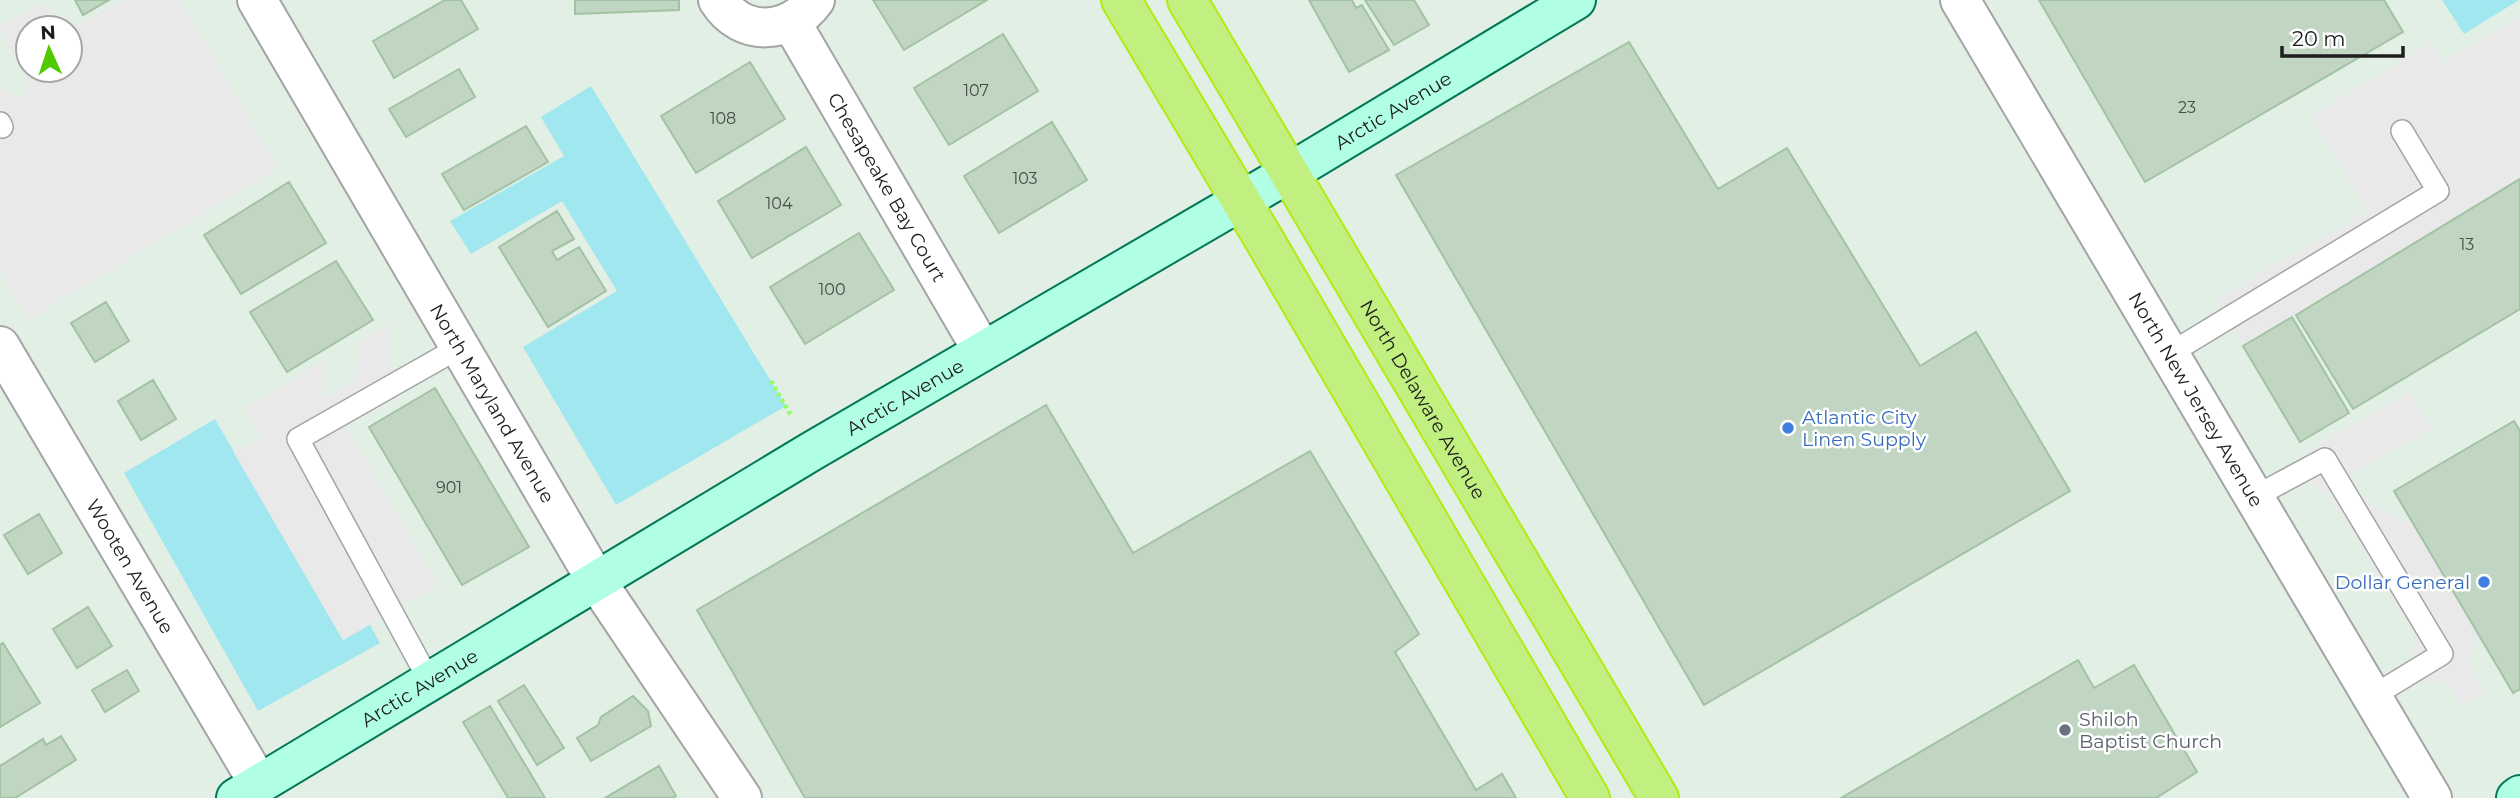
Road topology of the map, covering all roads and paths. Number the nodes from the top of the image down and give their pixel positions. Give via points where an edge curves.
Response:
1 (257, 0) edge
2 (718, 0) edge
3 (1121, 0) edge
4 (1187, 0) edge
5 (1960, 0) edge
6 (1570, 2) edge
7 (803, 11) edge
8 (2402, 131) dead end
9 (1289, 173) junction
10 (1240, 200) junction
11 (0, 346) edge
12 (460, 347) junction
13 (982, 350) junction
14 (2169, 354) junction
15 (2254, 497) junction
16 (597, 582) junction
17 (430, 682) junction
18 (2373, 696) junction
19 (247, 791) edge
20 (742, 798) edge
21 (1590, 798) edge
22 (1659, 798) edge
23 (2432, 798) edge

1 - 12 street, North Maryland Avenue
2 - 7 street, Chesapeake Bay Court via 737,20 755,27 774,27
3 - 10 highway
4 - 9 highway, North Delaware Avenue
5 - 14 street, North New Jersey Avenue
6 - 9 street, Arctic Avenue
7 - 13 street, Chesapeake Bay Court
8 - 14 lane via 2438,191
9 - 10 street, Arctic Avenue
9 - 22 highway, North Delaware Avenue
10 - 13 street, Arctic Avenue
10 - 21 highway
11 - 19 street, Wooten Avenue
12 - 16 street, North Maryland Avenue
12 - 17 lane via 298,439
13 - 16 street, Arctic Avenue
14 - 15 street, North New Jersey Avenue
15 - 18 street, North New Jersey Avenue
15 - 18 lane via 2325,458 2442,654
16 - 17 street, Arctic Avenue
16 - 20 street, North Maryland Avenue
17 - 19 street, Arctic Avenue
18 - 23 street, North New Jersey Avenue

